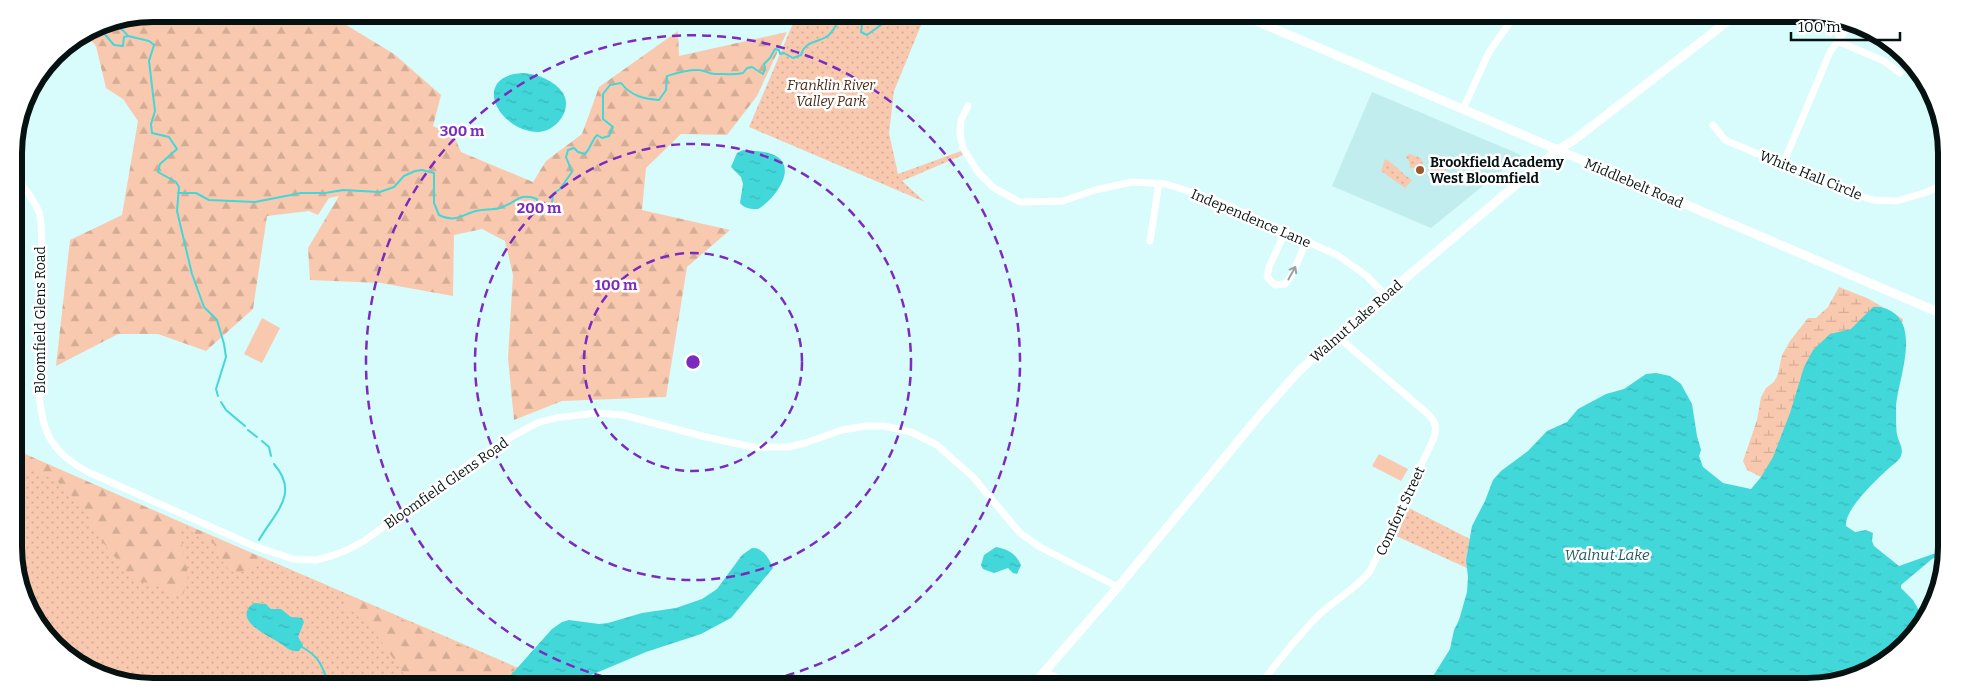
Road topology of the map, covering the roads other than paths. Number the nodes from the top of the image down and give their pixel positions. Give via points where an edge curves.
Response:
1 (1260, 22) edge
2 (1510, 22) edge
3 (1727, 22) edge
4 (1847, 28) edge
5 (1837, 41) junction
6 (1900, 73) dead end
7 (968, 106) dead end
8 (1464, 109) junction
9 (1713, 125) dead end
10 (1556, 151) junction
11 (1783, 164) junction
12 (1159, 183) junction
13 (23, 186) edge
14 (1938, 187) edge
15 (1285, 232) junction
16 (1150, 241) dead end
17 (1306, 242) junction
18 (1384, 295) junction
19 (1938, 313) edge
20 (1337, 336) junction
21 (1118, 587) junction
22 (1044, 672) junction
23 (1039, 677) edge
24 (1057, 677) edge
25 (1266, 677) edge

1 - 8 street, Middlebelt Road
2 - 8 street via 1489,52
3 - 10 street, Walnut Lake Road
4 - 5 street
5 - 6 street via 1884,61
5 - 11 street
7 - 12 street, Independence Lane via 960,120 963,148 978,172 994,188 1020,202 1064,201 1132,182
8 - 10 street, Middlebelt Road
9 - 11 street, White Hall Circle via 1725,140
10 - 18 street, Walnut Lake Road
10 - 19 street, Middlebelt Road
11 - 14 street, White Hall Circle via 1873,200 1897,201
12 - 15 street, Independence Lane via 1213,199
12 - 16 street
13 - 21 street, Bloomfield Glens Road via 40,214 43,286 40,403 50,439 73,464 88,472 262,549 293,559 316,560 347,550 516,434 555,418 596,413 637,418 753,447 789,447 866,426 911,432 937,445 967,472 1020,533 1040,547
15 - 17 street, Independence Lane
15 -> 17 street via 1269,267 1267,277 1274,285 1285,284 1292,275
17 - 18 street, Independence Lane via 1337,255 1367,276
18 - 20 street, Walnut Lake Road
20 - 21 street, Walnut Lake Road via 1265,409
20 - 25 street, Comfort Street via 1428,414 1435,421 1436,431 1370,571 1311,623
21 - 22 street, Walnut Lake Road
22 - 23 street, Walnut Lake Road
22 - 24 street

